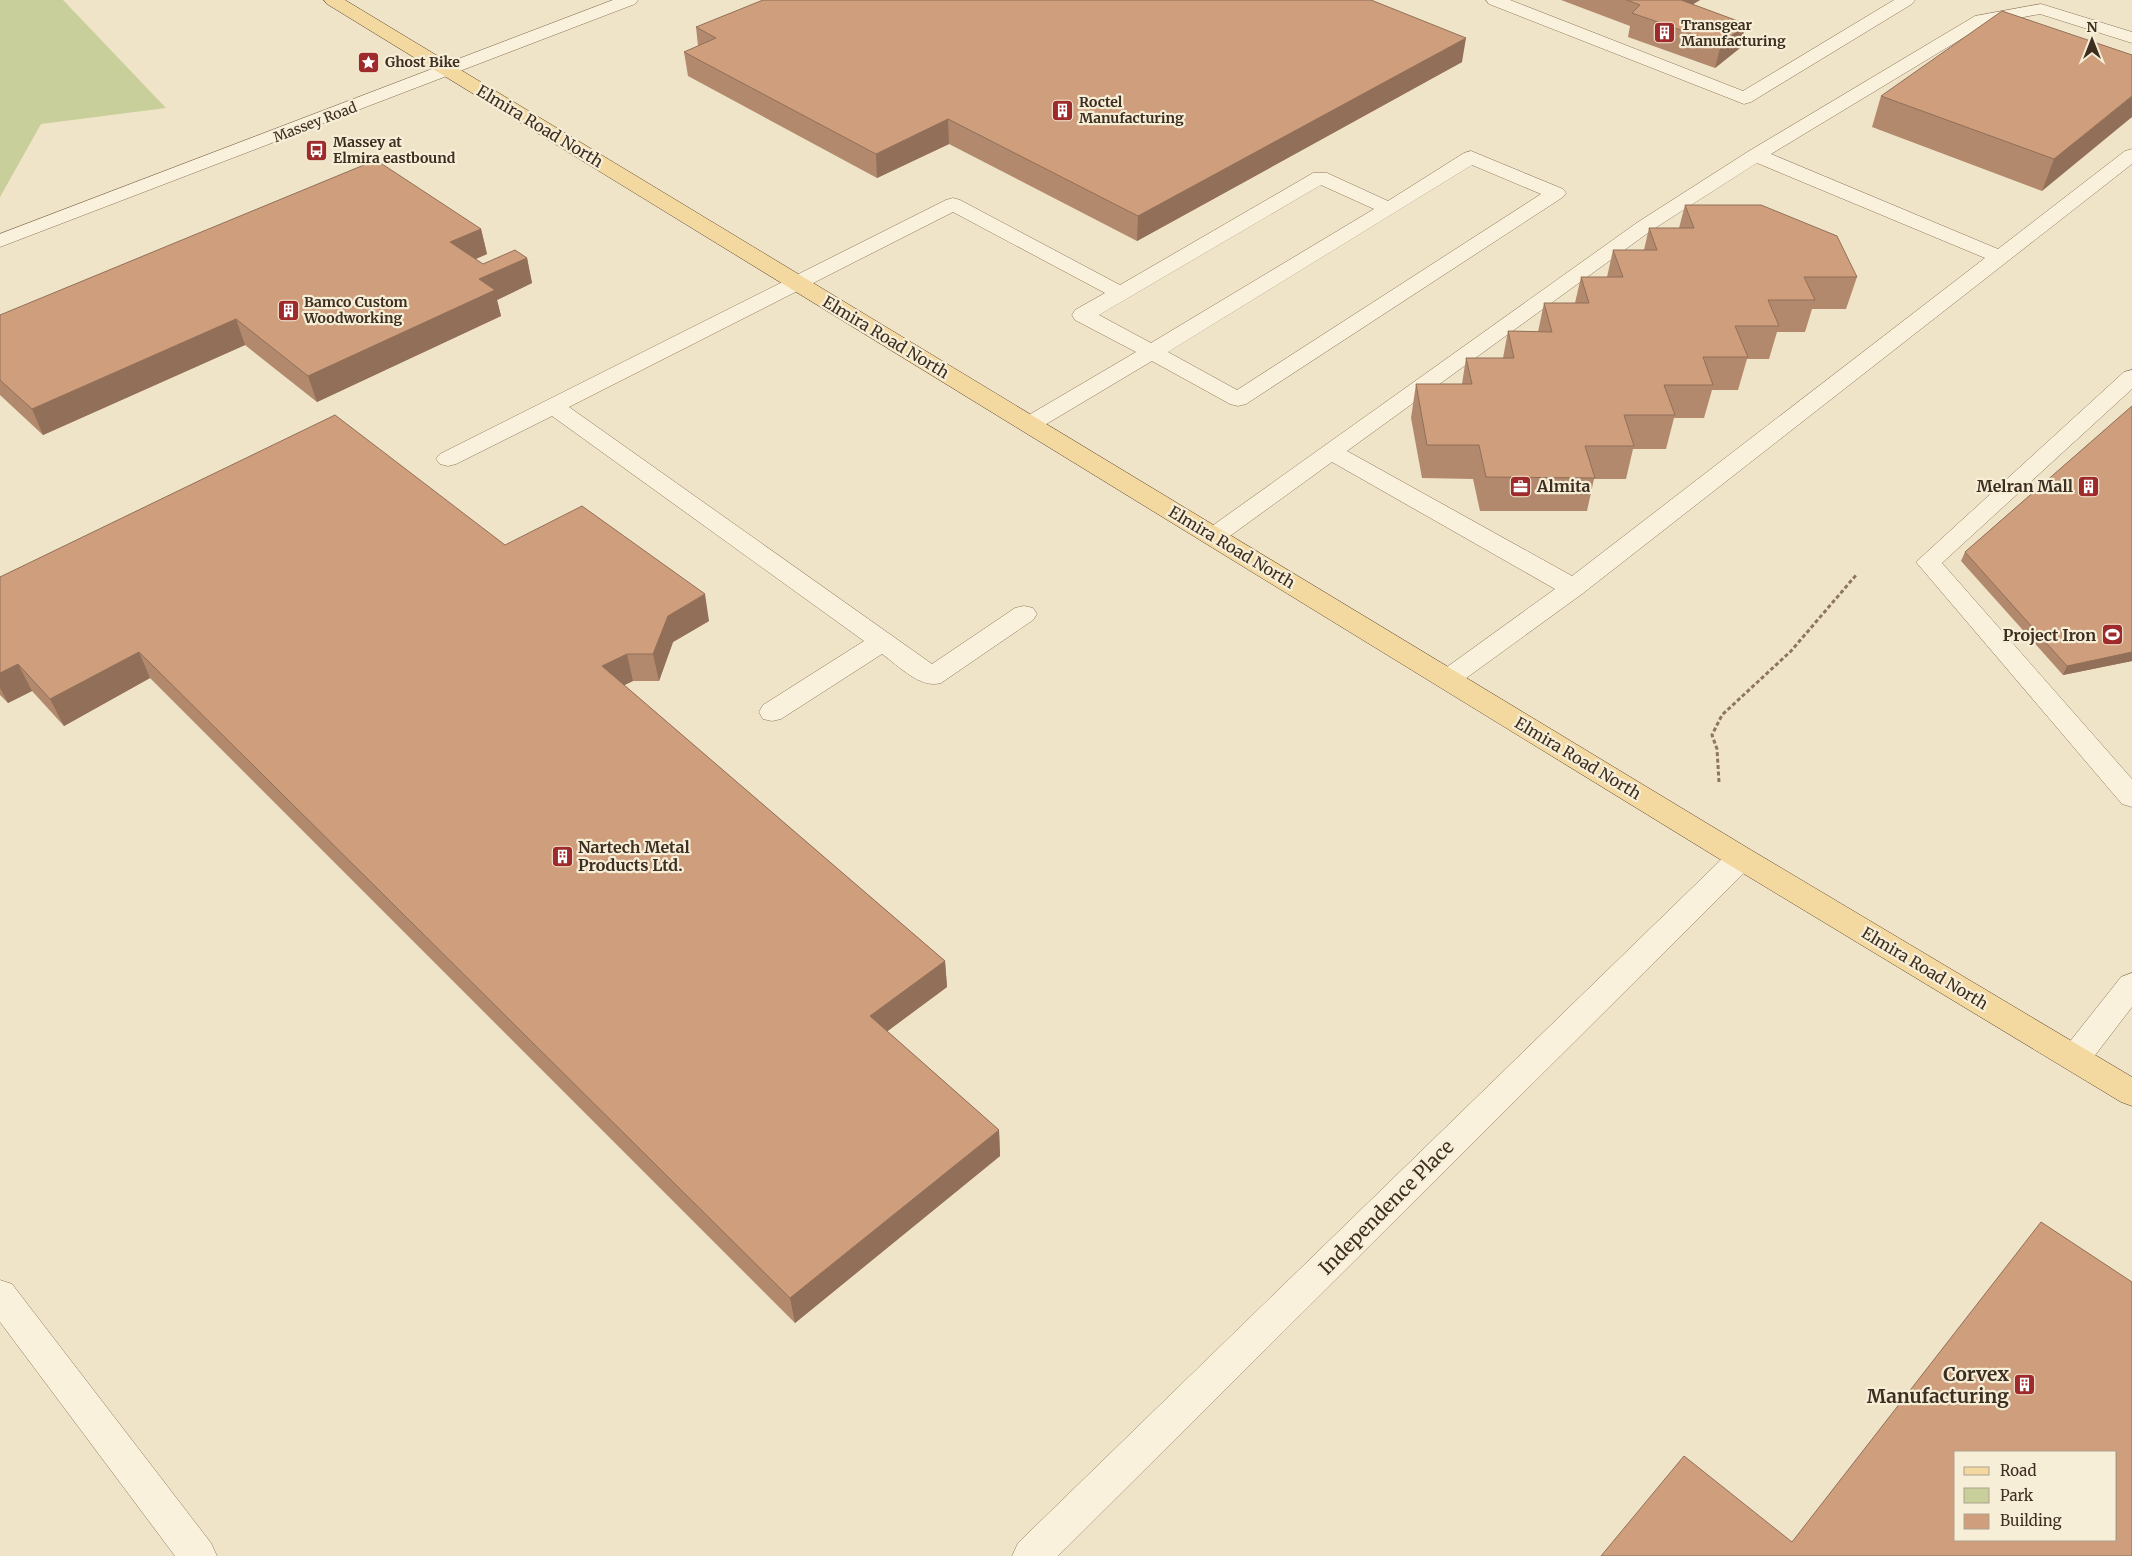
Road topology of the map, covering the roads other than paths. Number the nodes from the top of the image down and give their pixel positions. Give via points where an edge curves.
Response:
1 (334, 0) edge
2 (629, 0) edge
3 (1495, 0) edge
4 (1906, 0) edge
5 (2132, 38) edge
6 (450, 70) junction
7 (1756, 155) junction
8 (2132, 155) edge
9 (1389, 209) junction
10 (0, 241) edge
11 (2000, 257) junction
12 (797, 283) junction
13 (1120, 293) junction
14 (1150, 353) junction
15 (2132, 377) edge
16 (553, 406) junction
17 (1030, 424) junction
18 (1332, 452) junction
19 (448, 459) dead end
20 (1214, 536) junction
21 (1573, 588) junction
22 (1024, 614) dead end
23 (882, 642) junction
24 (1449, 678) junction
25 (772, 712) dead end
26 (2132, 797) edge
27 (1741, 858) junction
28 (2132, 985) edge
29 (2075, 1058) junction
30 (2132, 1093) edge
31 (0, 1295) edge
32 (198, 1556) edge
33 (1031, 1556) edge

1 - 6 main road, Elmira Road North
2 - 6 street, Massey Road
3 - 4 street via 1744,98
5 - 7 street via 2041,9 1982,20
6 - 10 street, Massey Road
6 - 12 main road, Elmira Road North
7 - 11 street
7 - 18 street via 1645,226
8 - 11 street
9 - 13 street via 1320,177
9 - 14 street
9 - 14 street via 1471,157 1556,194 1238,398
11 - 21 street
12 - 13 street via 953,204
12 - 16 street
12 - 17 main road, Elmira Road North
13 - 14 street via 1082,315
14 - 17 street
15 - 26 street via 1928,562
16 - 19 street
16 - 23 street
17 - 20 main road, Elmira Road North
18 - 20 street
18 - 21 street
20 - 24 main road, Elmira Road North
21 - 24 street
22 - 23 street via 932,677
23 - 25 street
24 - 27 main road, Elmira Road North
27 - 29 main road, Elmira Road North
27 - 33 street, Independence Place
28 - 29 street
29 - 30 main road, Elmira Road North
31 - 32 street

